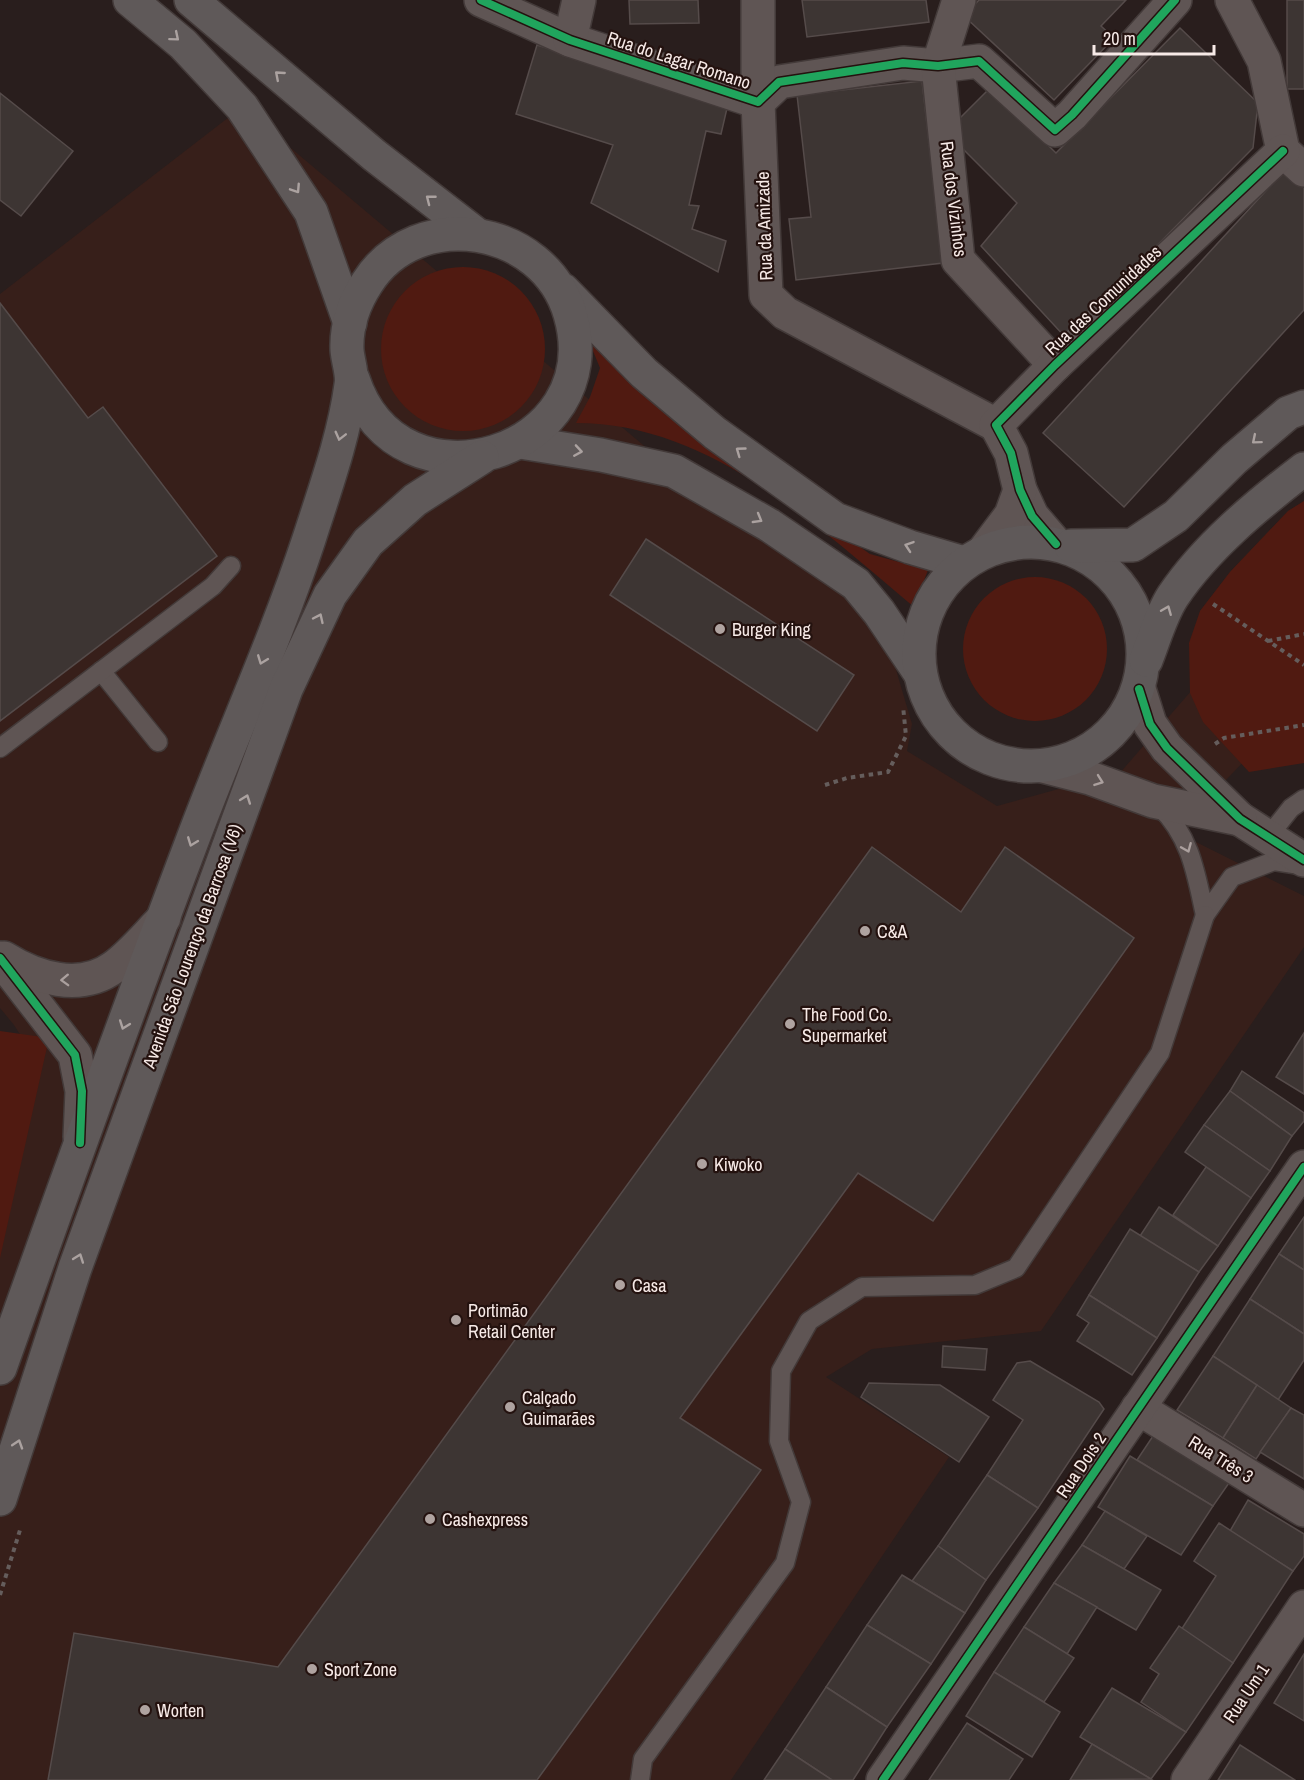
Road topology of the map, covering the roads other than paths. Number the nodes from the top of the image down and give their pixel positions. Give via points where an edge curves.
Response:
1 (129, 0) edge
2 (191, 0) edge
3 (481, 0) edge
4 (579, 0) edge
5 (758, 0) edge
6 (959, 0) edge
7 (1175, 0) edge
8 (1232, 0) edge
9 (570, 40) junction
10 (938, 66) junction
11 (758, 102) junction
12 (1294, 160) edge
13 (476, 234) junction
14 (554, 281) junction
15 (350, 323) junction
16 (1055, 364) junction
17 (353, 379) junction
18 (1299, 406) edge
19 (996, 425) junction
20 (520, 442) junction
21 (483, 457) junction
22 (1304, 469) edge
23 (1020, 490) junction
24 (1062, 545) junction
25 (974, 557) junction
26 (231, 566) dead end
27 (101, 671) junction
28 (920, 673) junction
29 (1142, 677) junction
30 (158, 742) dead end
31 (0, 748) edge
32 (1043, 766) junction
33 (1153, 801) junction
34 (1300, 807) edge
35 (1240, 819) junction
36 (1268, 837) junction
37 (1304, 860) edge
38 (1304, 866) edge
39 (1205, 915) junction
40 (164, 918) junction
41 (0, 957) edge
42 (80, 1143) junction
43 (1304, 1167) edge
44 (0, 1368) edge
45 (1138, 1408) junction
46 (0, 1499) edge
47 (1304, 1510) edge
48 (1304, 1607) edge
49 (640, 1780) edge
50 (883, 1780) edge
51 (1188, 1780) edge

1 -> 15 main road via 183,44 242,107 311,212
13 -> 2 main road via 374,155
3 - 9 street, Rua do Lagar Romano
4 - 9 street
5 - 11 street, Rua da Amizade
6 - 10 street, Rua dos Vizinhos
7 - 10 street, Rua do Lagar Romano via 1055,130 980,61
8 - 12 street via 1264,61
9 - 11 street, Rua do Lagar Romano
10 - 11 street, Rua do Lagar Romano via 903,63 779,82
10 - 16 street, Rua dos Vizinhos via 958,260
11 - 19 street, Rua da Amizade via 766,295 785,313
12 - 16 street, Rua das Comunidades
13 - 14 main road via 517,248
13 - 15 main road via 434,236 400,251 369,280
14 - 20 main road via 572,325 571,373 557,407
25 -> 14 main road via 910,547 835,519 714,433 644,373
15 - 17 main road via 347,351
16 - 19 street, Rua das Comunidades
17 - 21 main road via 376,421 405,444 439,457
17 -> 40 main road, Avenida São Lourenço da Barrosa (V6) via 339,441 308,542
18 -> 24 main road via 1234,459 1176,516 1133,545
19 - 23 street via 1011,453
20 - 21 main road
20 -> 28 main road via 674,471 769,525 856,585
46 -> 21 main road, Avenida São Lourenço da Barrosa (V6) via 75,1268 286,689 330,595 368,542 415,500
29 -> 22 main road via 1172,598 1199,562
23 - 24 street via 1032,516
23 - 25 street via 1011,515
24 - 25 main road via 1017,542
24 - 29 main road via 1101,564 1127,592 1142,627
25 - 28 main road via 942,585 926,612 919,642
26 - 27 lane via 213,586
27 - 30 lane
27 - 31 lane
28 - 32 main road via 939,718 961,741 988,758 1019,766
29 - 32 main road via 1125,718 1102,742 1074,758
29 - 35 street via 1150,724 1167,748
32 -> 33 street
33 - 35 street
33 -> 39 lane via 1176,822 1194,864
34 - 36 lane
35 - 36 street
36 - 37 street
38 - 39 lane via 1274,861 1232,877
39 - 49 lane via 1160,1053 1016,1268 975,1284 862,1287 809,1321 781,1371 779,1441 801,1503 785,1563 643,1759
40 -> 41 street via 113,968 85,979 53,980
40 -> 42 main road, Avenida São Lourenço da Barrosa (V6)
41 - 42 street via 75,1055 82,1091
42 - 44 main road, Avenida São Lourenço da Barrosa (V6)
43 - 45 street, Rua Dois 2
45 - 47 street, Rua Três 3
45 - 50 street, Rua Dois 2
48 - 51 street, Rua Um 1

